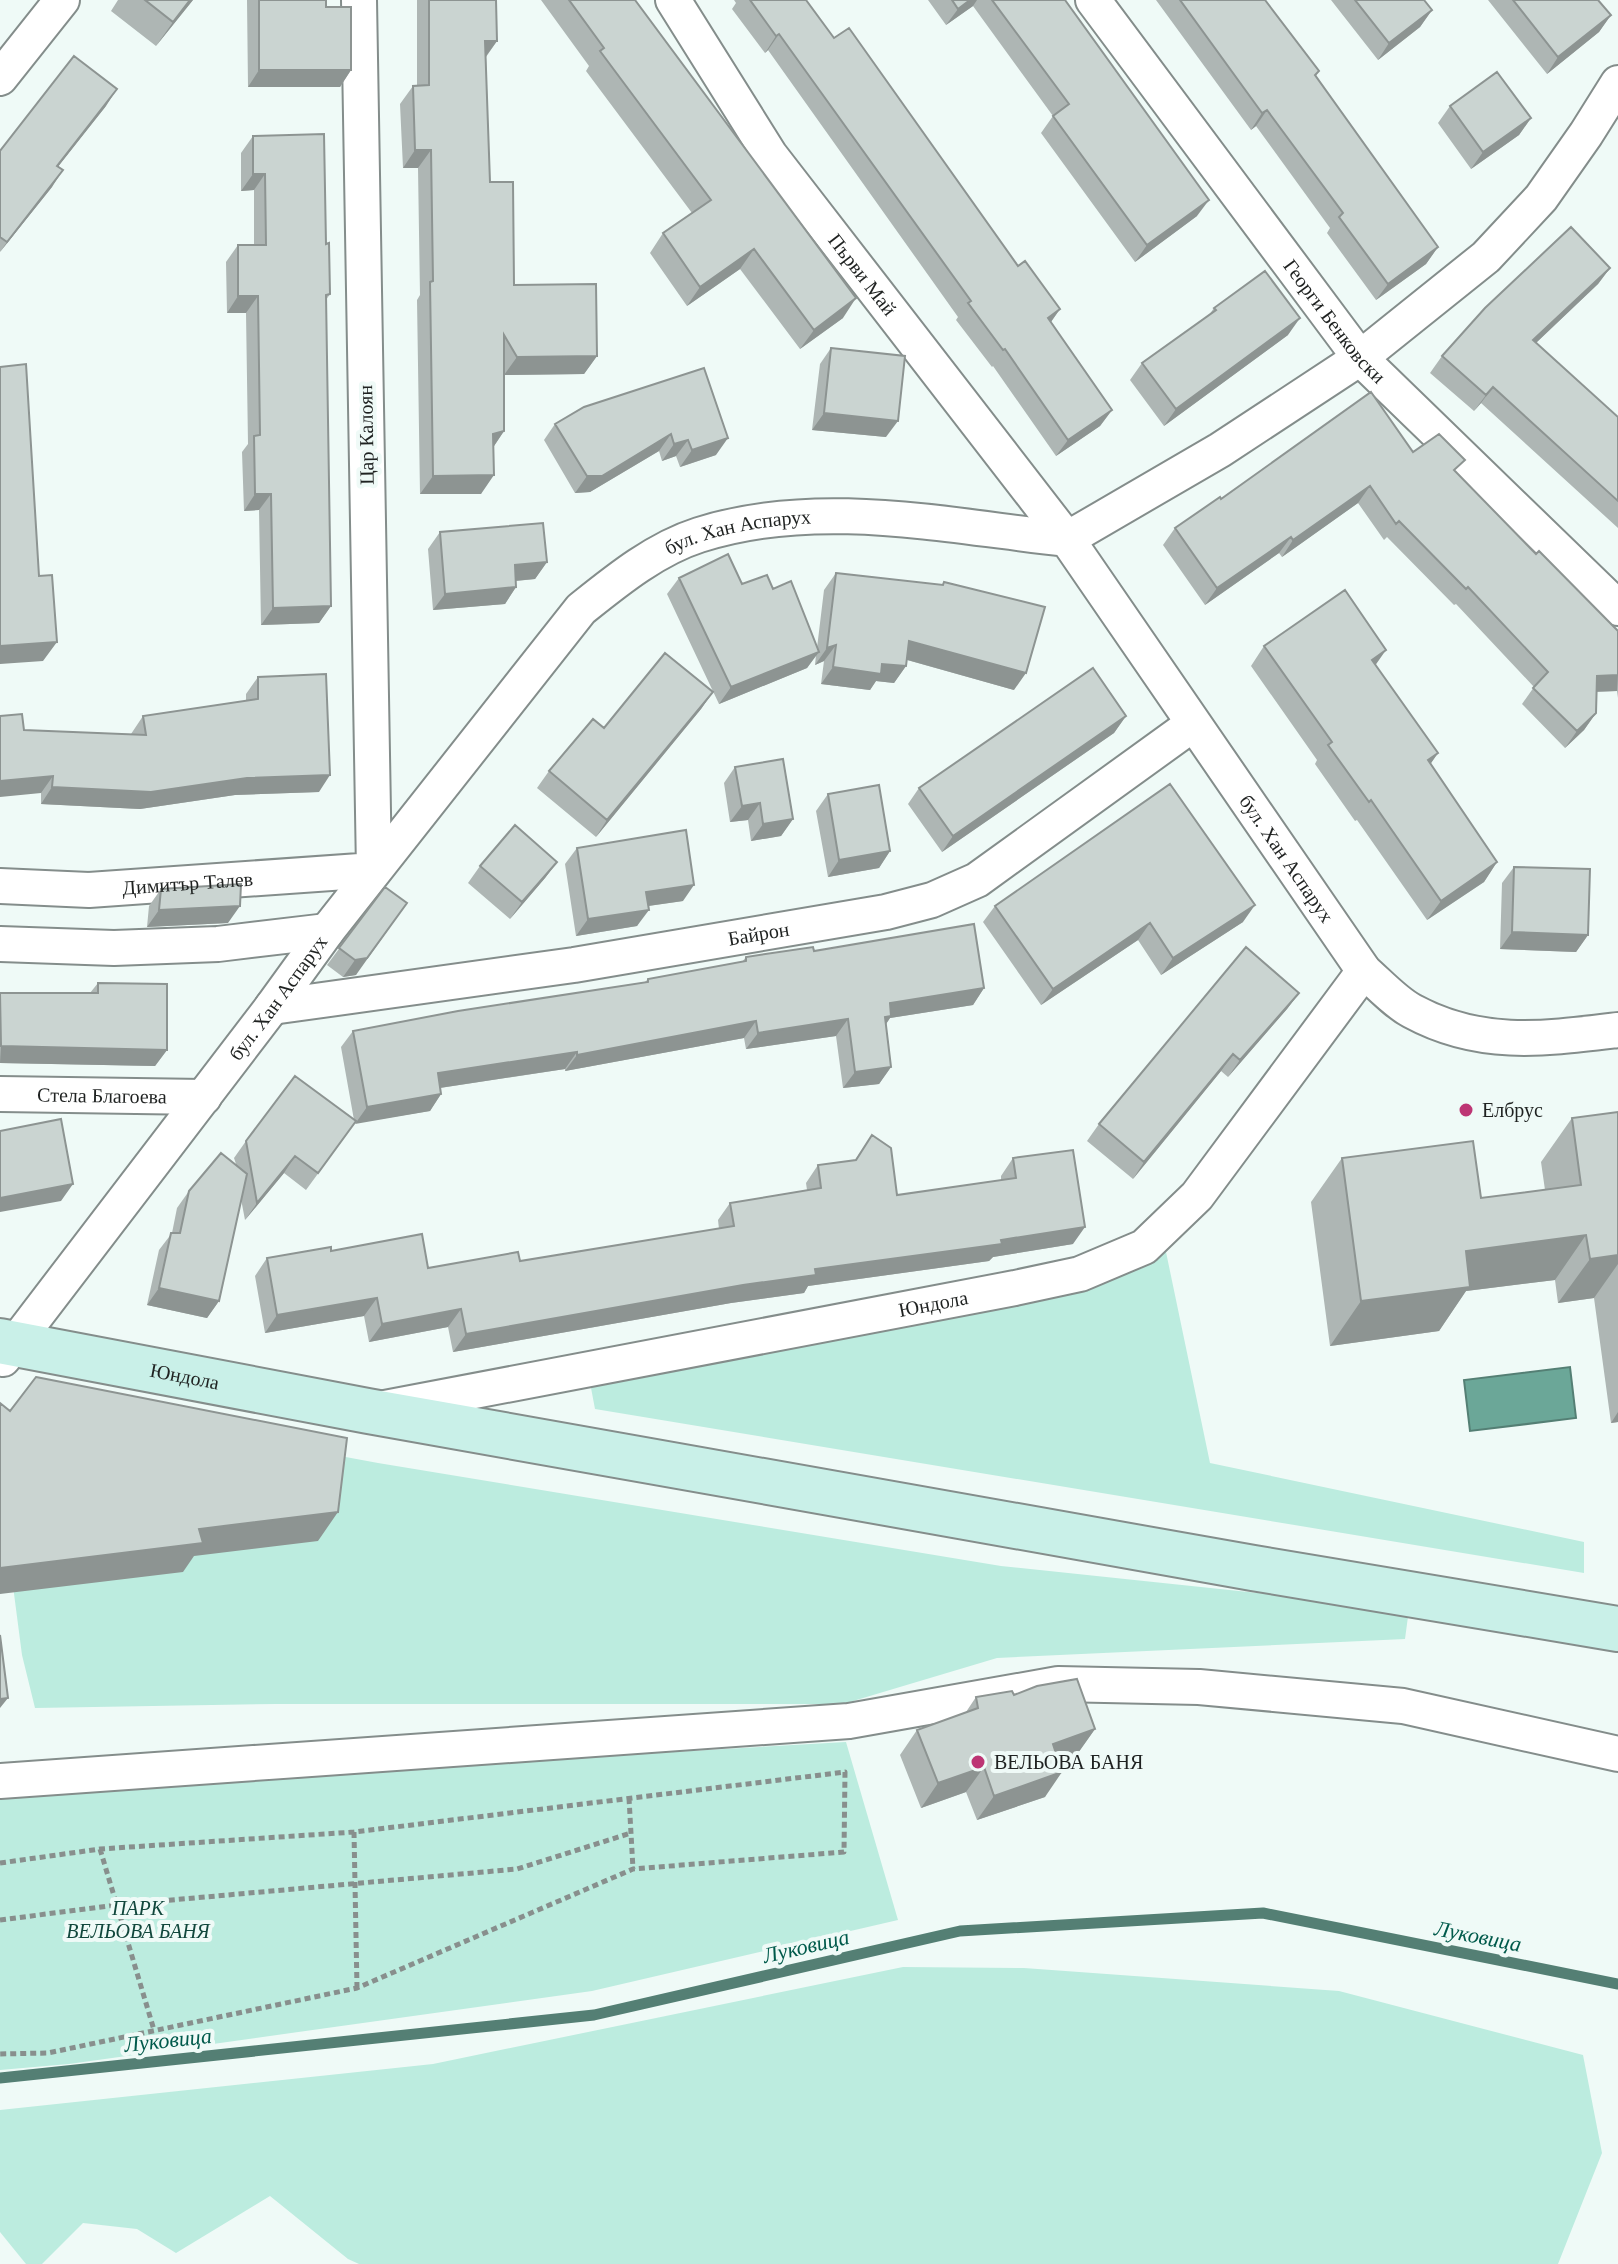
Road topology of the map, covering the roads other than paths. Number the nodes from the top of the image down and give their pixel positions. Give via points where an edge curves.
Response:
1 (62, 0) edge
2 (359, 0) edge
3 (673, 0) edge
4 (1093, 0) edge
5 (0, 78) edge
6 (1618, 83) edge
7 (1360, 358) junction
8 (1067, 539) junction
9 (1618, 608) edge
10 (1193, 724) junction
11 (374, 870) junction
12 (0, 886) edge
13 (327, 931) junction
14 (0, 944) edge
15 (1364, 971) junction
16 (272, 1007) junction
17 (1618, 1030) edge
18 (0, 1094) edge
19 (204, 1097) junction
20 (5, 1349) edge
21 (368, 1411) junction
22 (1618, 1629) edge
23 (1618, 1754) edge
24 (0, 1781) edge

1 - 5 street
2 - 11 street, Цар Калоян
3 - 8 street, Първи Май via 770,155
4 - 7 street, Георги Бенковски
6 - 7 street via 1541,198 1486,257
7 - 8 street via 1220,450
7 - 9 street, Георги Бенковски
8 - 10 street, бул. Хан Аспарух
8 - 11 street, бул. Хан Аспарух via 858,516 775,519 697,535 633,568 581,609
10 - 15 street, бул. Хан Аспарух
10 - 16 street, Байрон via 977,880 932,900 574,965
11 - 12 street, Димитър Талев via 89,890
11 - 13 street, бул. Хан Аспарух
13 - 14 street via 143,947
13 - 16 street, бул. Хан Аспарух
15 - 17 street, бул. Хан Аспарух via 1410,1010 1455,1030 1504,1039
15 - 21 street, Юндола via 1197,1196 1144,1247 1080,1274 1015,1288
16 - 19 street, бул. Хан Аспарух
18 - 19 street, Стела Благоева
19 - 20 street, бул. Хан Аспарух
20 - 21 main road, Юндола
21 - 22 main road, Юндола
23 - 24 street via 1403,1706 1199,1687 1058,1684 849,1721

